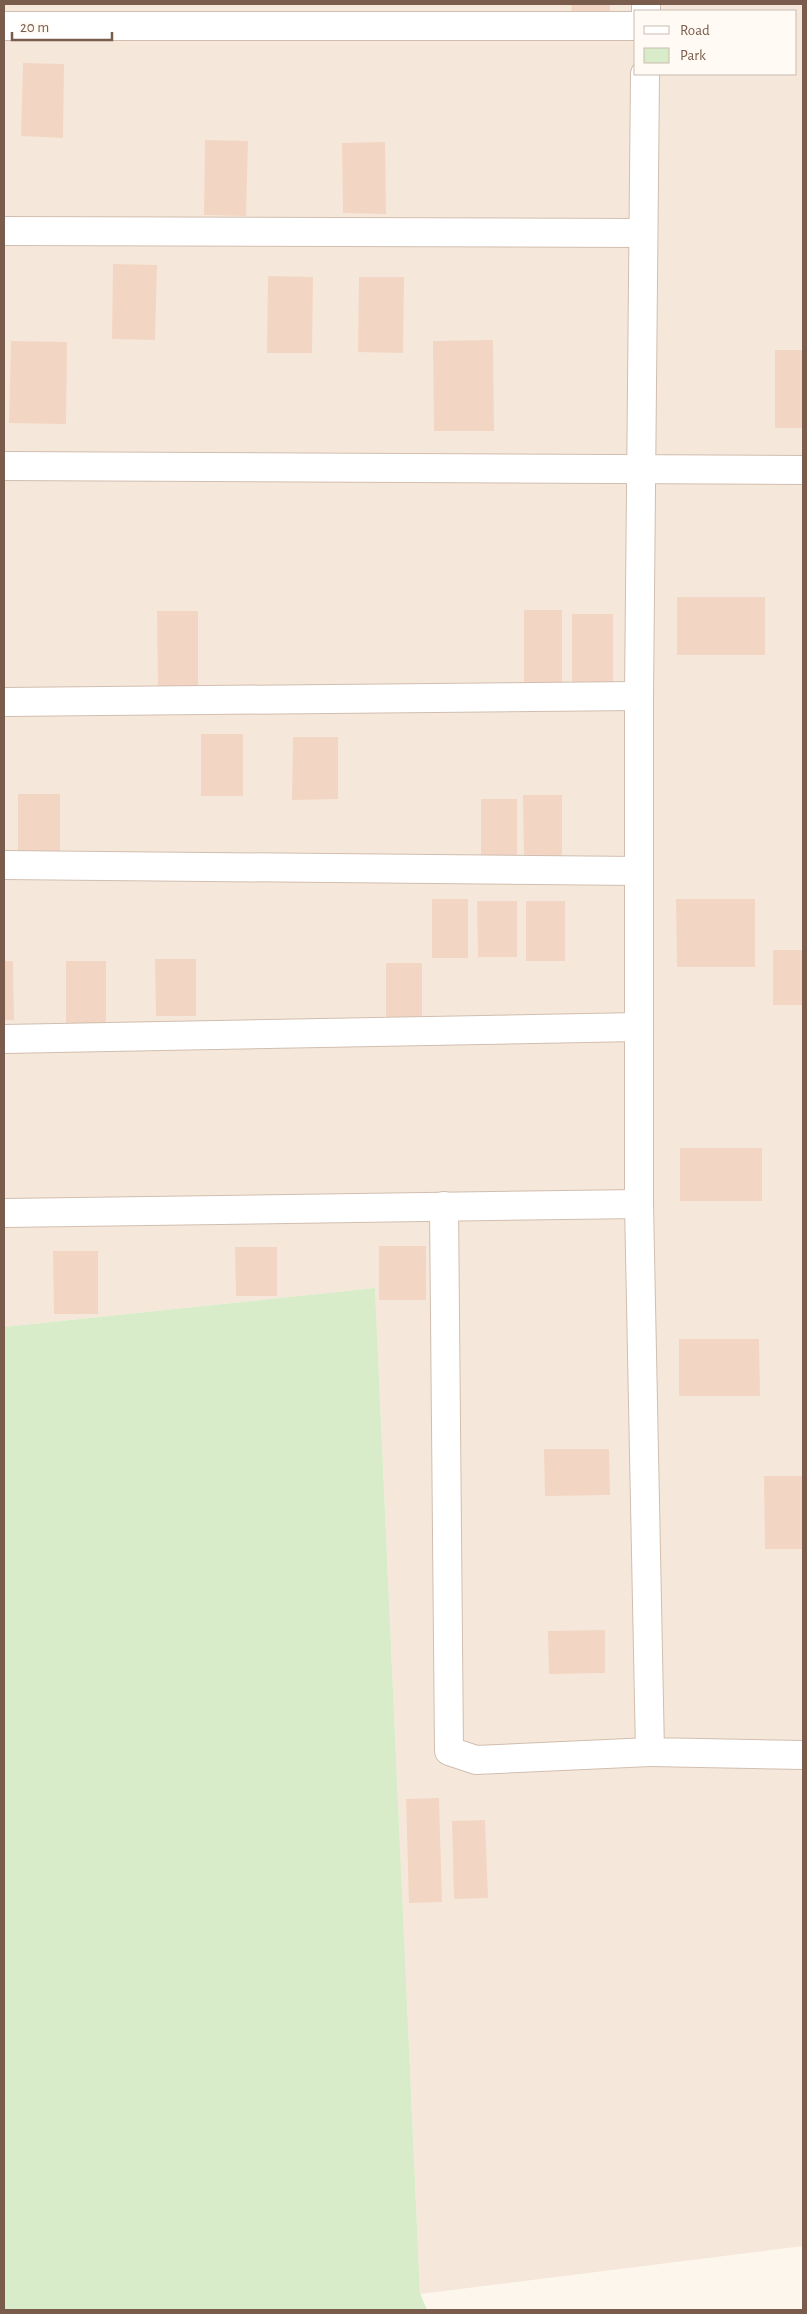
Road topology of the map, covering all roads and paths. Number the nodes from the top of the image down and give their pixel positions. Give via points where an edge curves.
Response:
1 (4, 26) edge
2 (634, 26) edge
3 (645, 75) edge
4 (4, 232) edge
5 (642, 233) junction
6 (4, 466) edge
7 (642, 469) junction
8 (803, 470) edge
9 (639, 696) junction
10 (4, 702) edge
11 (4, 865) edge
12 (638, 871) junction
13 (638, 1027) junction
14 (4, 1039) edge
15 (639, 1204) junction
16 (444, 1206) junction
17 (4, 1213) edge
18 (650, 1752) junction
19 (803, 1755) edge

1 - 2 street
3 - 5 street
4 - 5 street
5 - 7 street
6 - 7 street
7 - 8 street
7 - 9 street
9 - 10 street
9 - 12 street
11 - 12 street
12 - 13 street
13 - 14 street
13 - 15 street
15 - 16 street
15 - 18 street
16 - 17 street
16 - 18 street via 449,1750 476,1760
18 - 19 street

